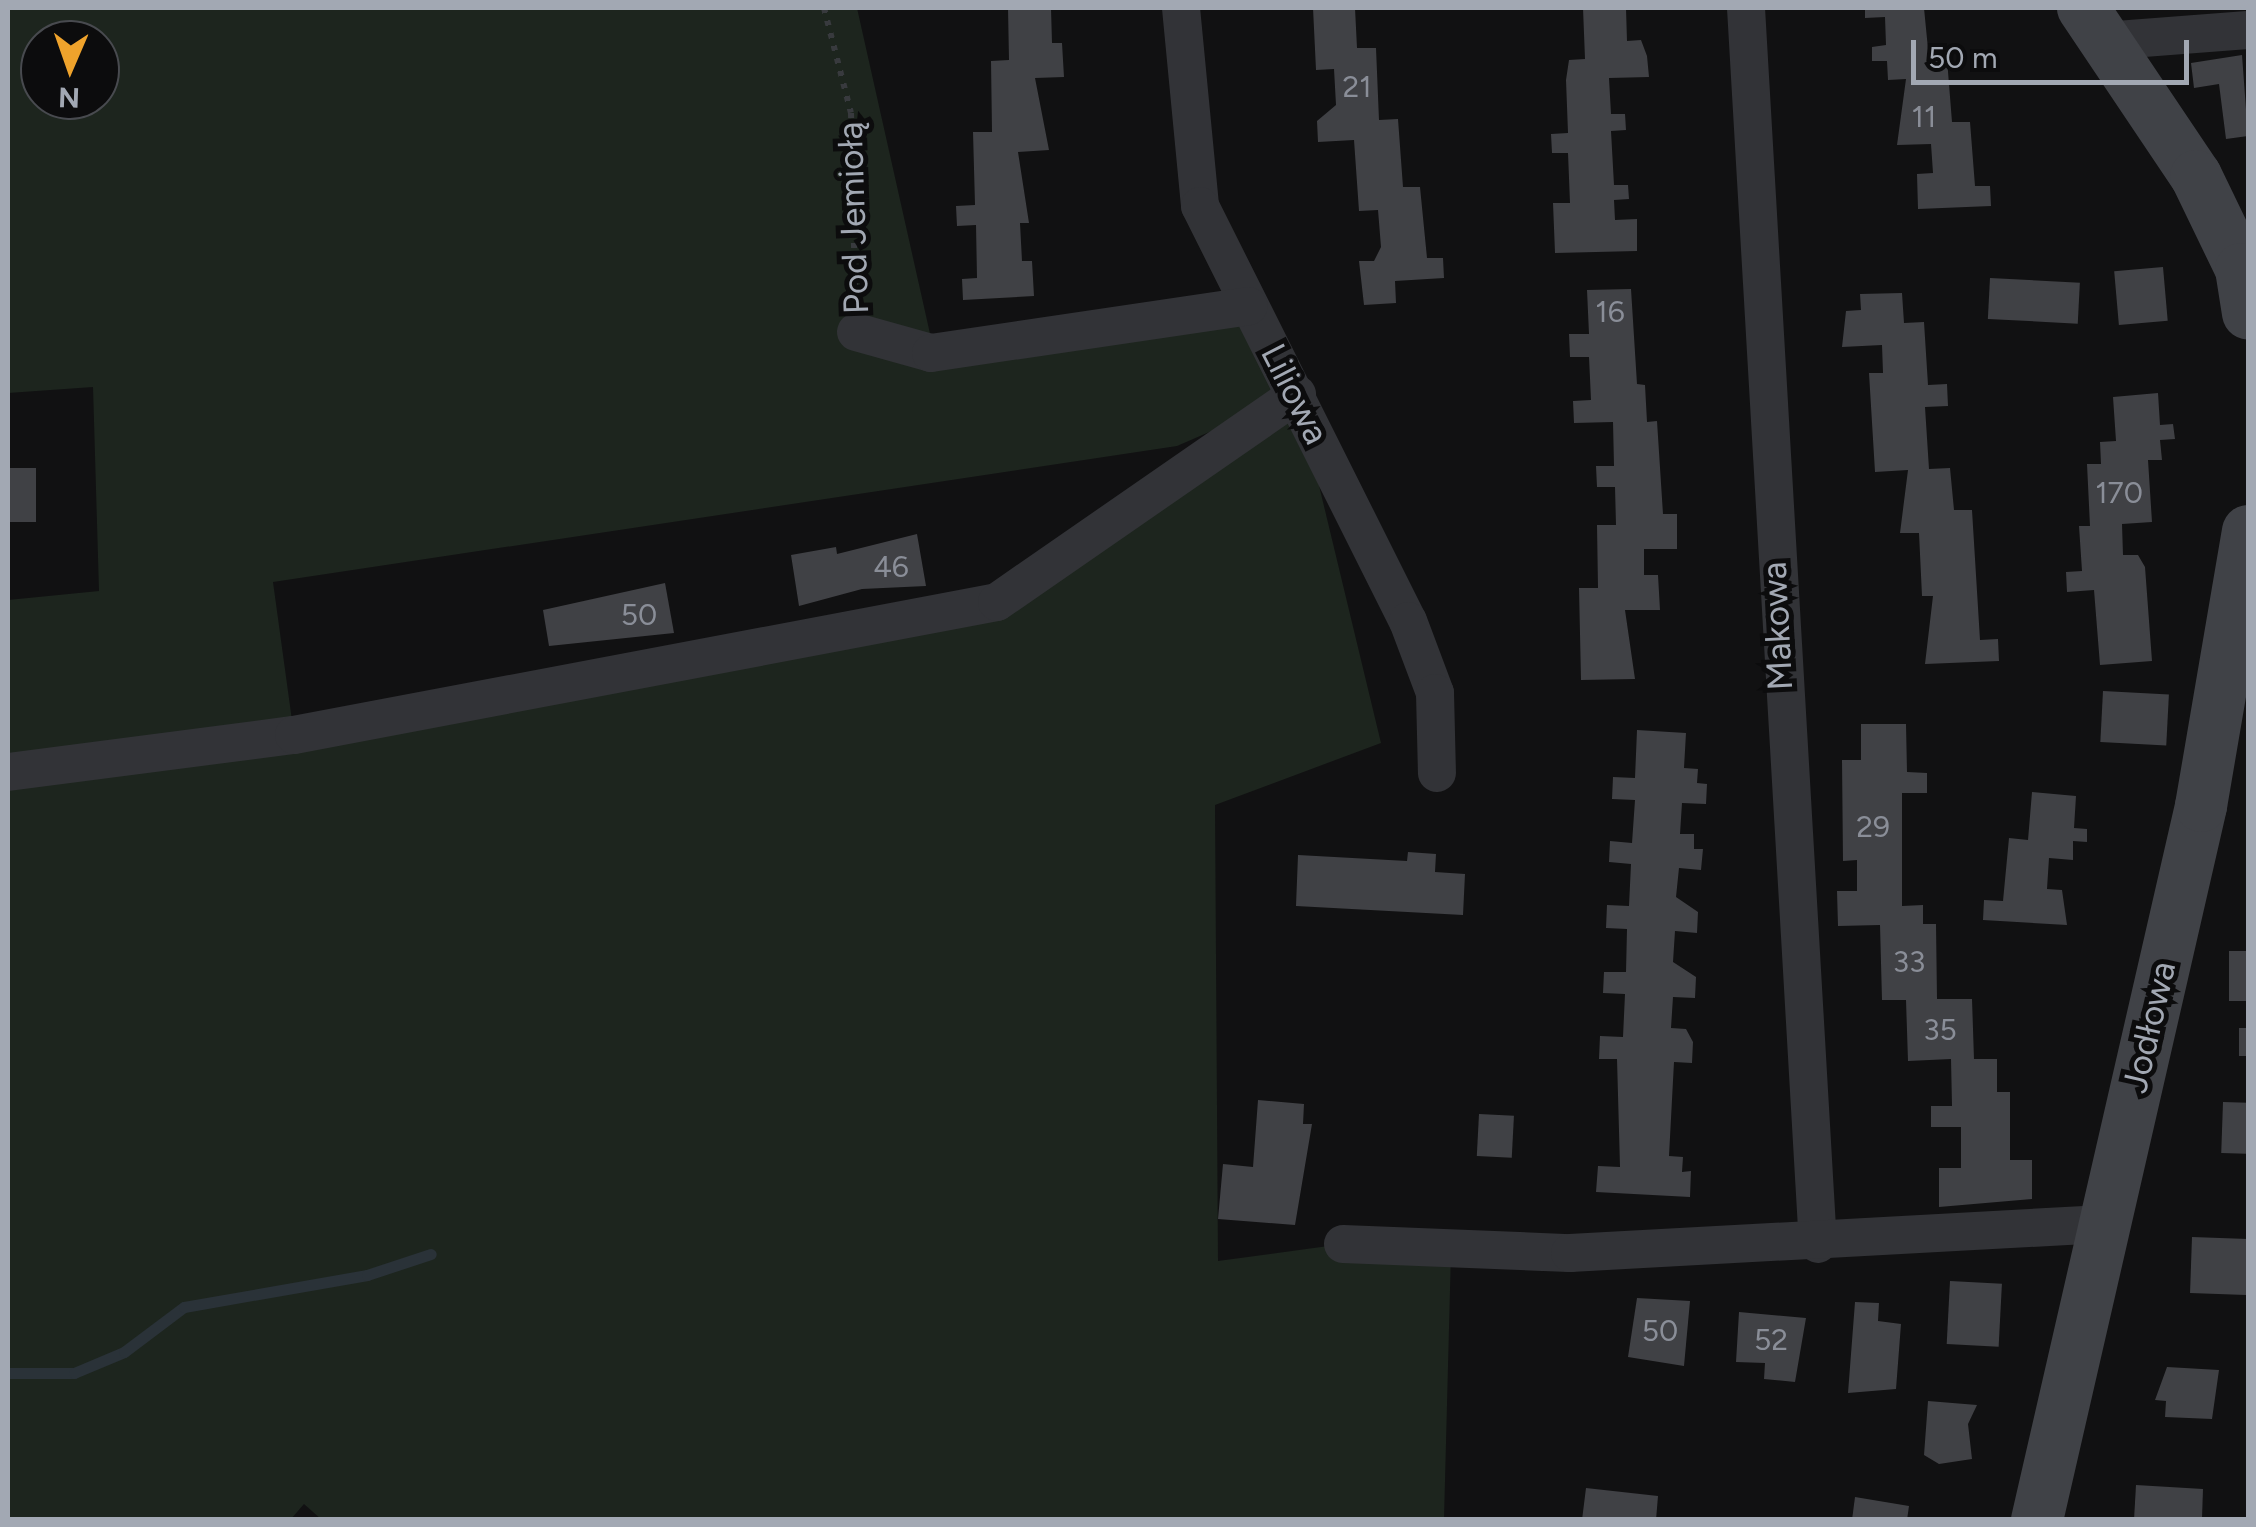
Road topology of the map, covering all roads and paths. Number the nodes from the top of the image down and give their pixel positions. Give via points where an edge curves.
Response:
1 (824, 8) edge
2 (1181, 8) edge
3 (1746, 8) edge
4 (2093, 24) edge
5 (2248, 30) edge
6 (1249, 306) junction
7 (2248, 313) edge
8 (856, 332) joint
9 (1297, 394) junction
10 (2248, 531) edge
11 (8, 772) edge
12 (1437, 773) dead end
13 (2103, 1224) junction
14 (1343, 1244) dead end
15 (1818, 1244) junction
16 (2036, 1520) edge

1 - 8 path, Pod Jemiołą via 852,112
2 - 6 street, Liliowa via 1200,206
3 - 15 street, Makowa
4 - 5 street
4 - 7 street via 2196,176 2241,269
6 - 8 street, Pod Jemiołą via 930,354
6 - 9 street, Liliowa
9 - 11 street via 997,602 294,735
9 - 12 street, Liliowa via 1435,694
10 - 13 street, Jodłowa via 2201,806
13 - 15 street
13 - 16 street, Jodłowa
14 - 15 street via 1570,1253

